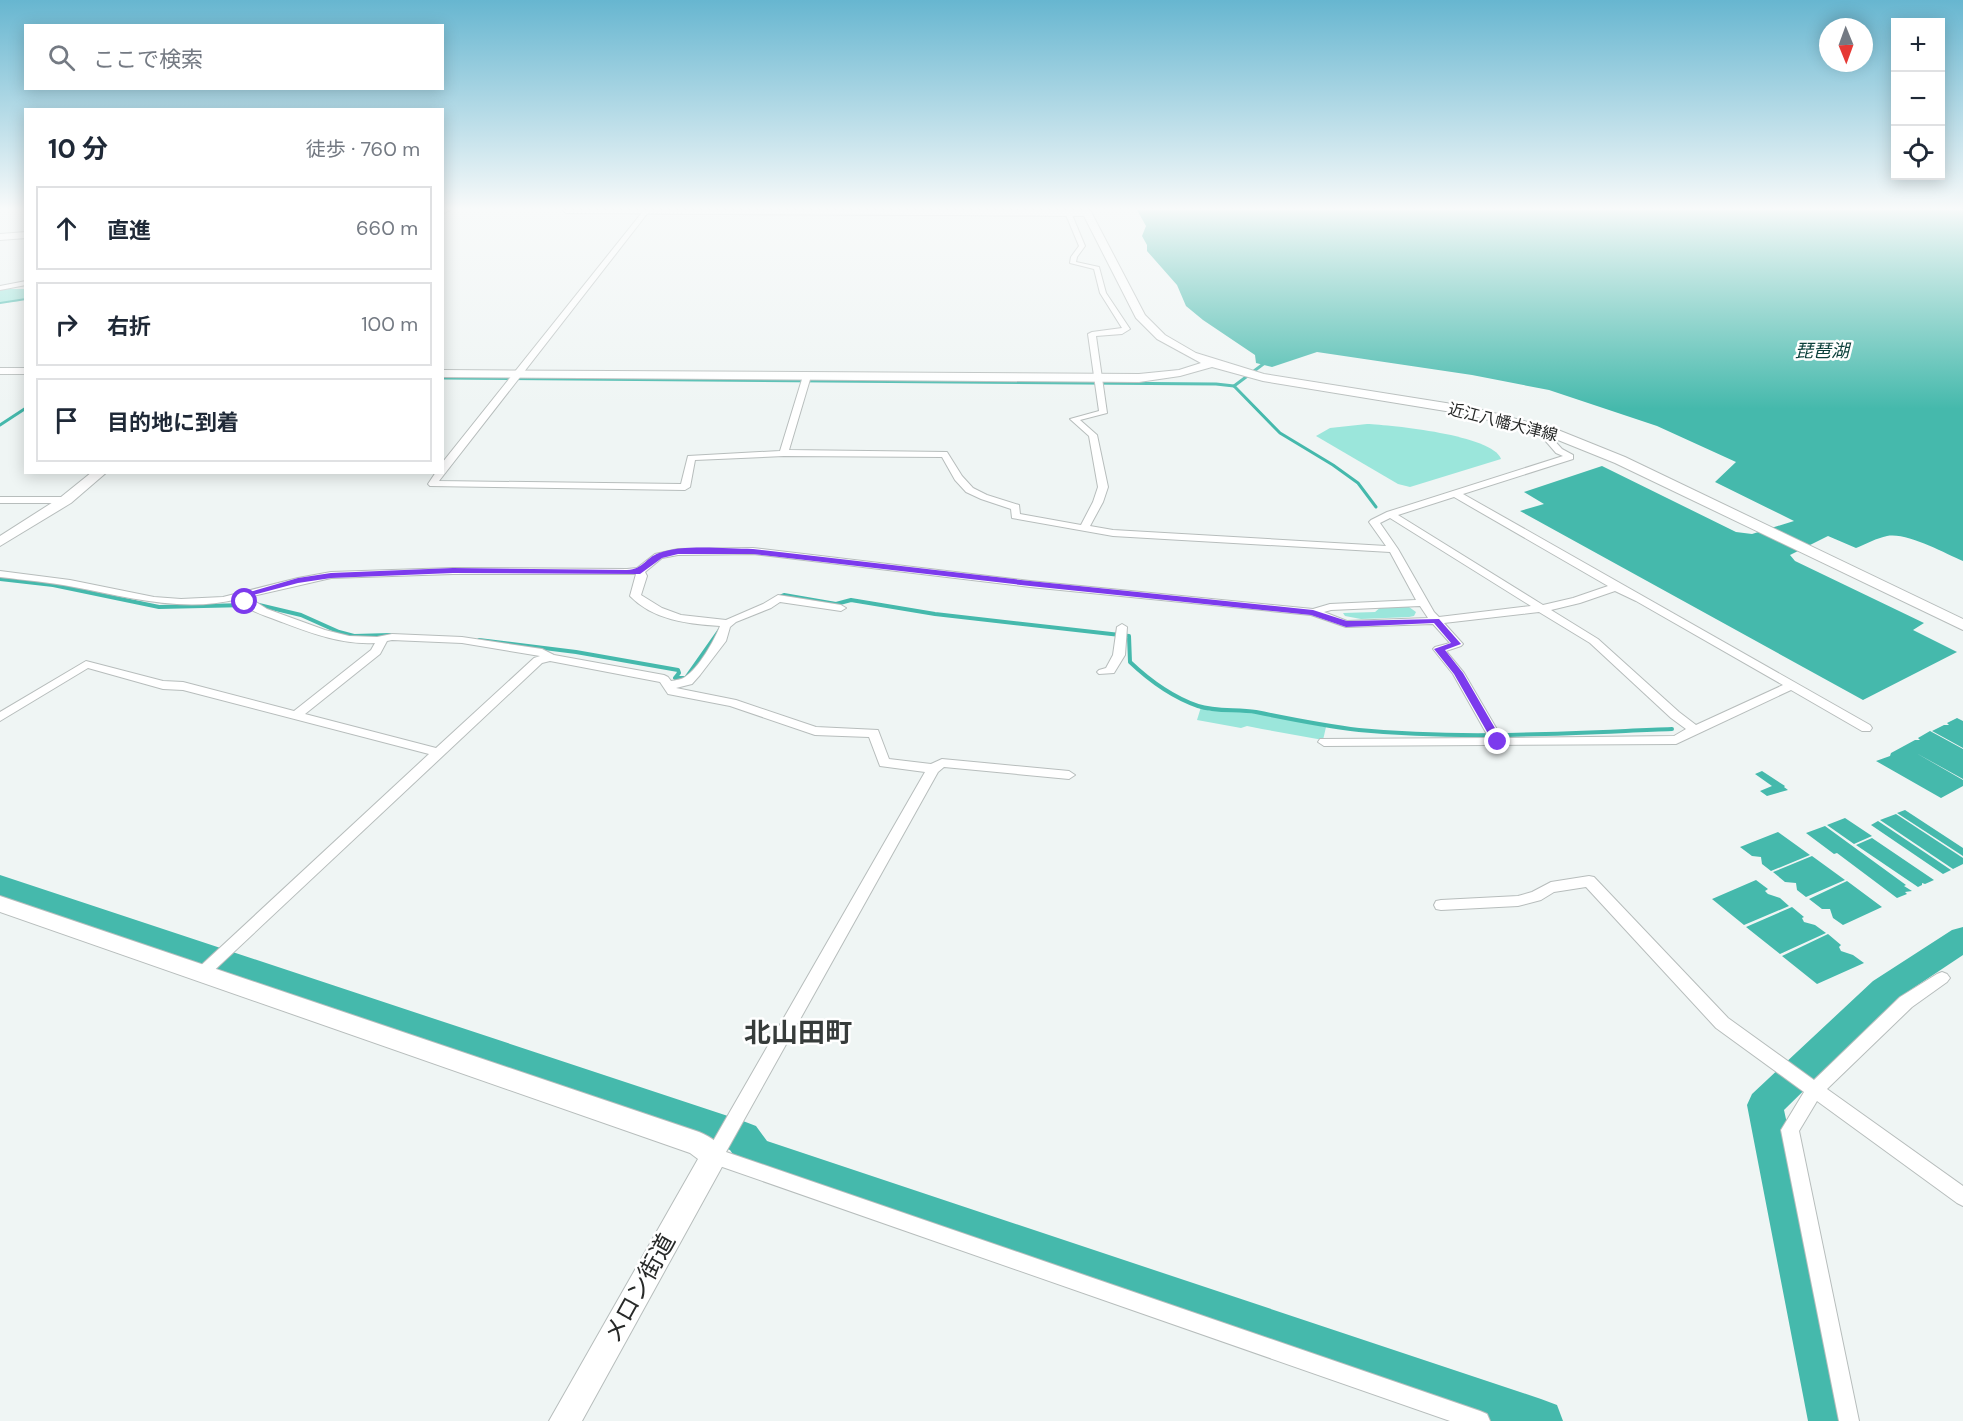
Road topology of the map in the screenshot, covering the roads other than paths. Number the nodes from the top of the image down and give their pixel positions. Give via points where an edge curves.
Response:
1 (595, 276) edge
2 (1099, 276) edge
3 (1118, 276) edge
4 (24, 283) edge
5 (2, 288) edge
6 (24, 288) edge
7 (1212, 363) junction
8 (24, 370) edge
9 (0, 371) edge
10 (444, 373) edge
11 (515, 377) junction
12 (806, 379) junction
13 (1100, 382) junction
14 (1553, 433) junction
15 (784, 453) junction
16 (444, 468) edge
17 (98, 474) edge
18 (440, 474) edge
19 (1456, 494) junction
20 (0, 500) edge
21 (66, 500) junction
22 (1390, 514) junction
23 (1084, 528) junction
24 (0, 542) edge
25 (1393, 549) junction
26 (640, 571) junction
27 (0, 574) edge
28 (1616, 587) junction
29 (241, 596) junction
30 (1423, 603) junction
31 (841, 608) dead end
32 (1543, 608) junction
33 (1313, 612) junction
34 (1436, 621) junction
35 (728, 623) junction
36 (1963, 625) edge
37 (1122, 627) dead end
38 (382, 640) junction
39 (550, 658) junction
40 (1103, 672) dead end
41 (670, 685) junction
42 (1791, 686) junction
43 (295, 716) junction
44 (0, 717) edge
45 (1866, 728) dead end
46 (1695, 730) junction
47 (1324, 742) dead end
48 (1498, 742) junction
49 (439, 753) junction
50 (933, 769) junction
51 (1069, 775) dead end
52 (0, 904) edge
53 (1441, 905) dead end
54 (211, 964) junction
55 (1942, 978) dead end
56 (1812, 1088) junction
57 (724, 1139) junction
58 (1963, 1197) edge
59 (565, 1421) edge
60 (1479, 1421) edge
61 (1849, 1421) edge

1 - 11 street
2 - 13 street via 1103,293 1126,329 1092,334
3 - 7 street, 近江八幡大津線 via 1147,326 1168,342
4 - 5 street
5 - 6 street
7 - 13 street via 1166,376
7 - 14 street, 近江八幡大津線 via 1251,374 1471,411
8 - 9 street
10 - 11 street
11 - 12 street
11 - 16 street
12 - 13 street
12 - 15 street
13 - 23 street via 1103,413 1074,419 1093,435 1103,487
14 - 19 street via 1547,438 1570,457
14 - 36 street, 近江八幡大津線 via 1597,450
15 - 18 street via 691,458 685,487 433,484
15 - 23 street via 944,454 967,490 1016,507 1015,516
17 - 21 street
19 - 22 street
19 - 28 street
20 - 21 street
21 - 24 street
22 - 25 street via 1374,522
22 - 32 street
23 - 25 street via 1113,533
25 - 30 street
26 - 29 street via 331,575
26 - 33 street via 660,556 678,552 753,552
26 - 35 street via 635,596 648,606 679,620
27 - 29 street via 154,600 210,601
28 - 32 street
28 - 42 street
29 - 38 street via 251,608 333,637
30 - 33 street via 1330,607
30 - 34 street
31 - 35 street via 778,598
32 - 34 street
32 - 46 street via 1594,641
33 - 34 street via 1346,624
34 - 48 street via 1456,644 1439,649 1458,673
35 - 41 street via 696,673 688,681
37 - 40 street via 1119,655 1110,671
38 - 39 street via 462,640 542,652
38 - 43 street via 376,652
39 - 41 street via 664,679
39 - 49 street via 538,660
41 - 50 street via 672,691 732,703 815,731 879,731 884,763
42 - 45 street
42 - 46 street
43 - 44 street via 86,664
43 - 49 street
46 - 48 street via 1676,740
47 - 48 street
49 - 54 street
50 - 51 street via 942,763
50 - 57 street
52 - 54 street
53 - 56 street via 1518,901 1551,887 1590,881 1704,1007
54 - 57 street via 699,1143
55 - 56 street via 1906,1002
56 - 58 street
56 - 61 street via 1790,1130
57 - 59 street, メロン街道
57 - 60 street

